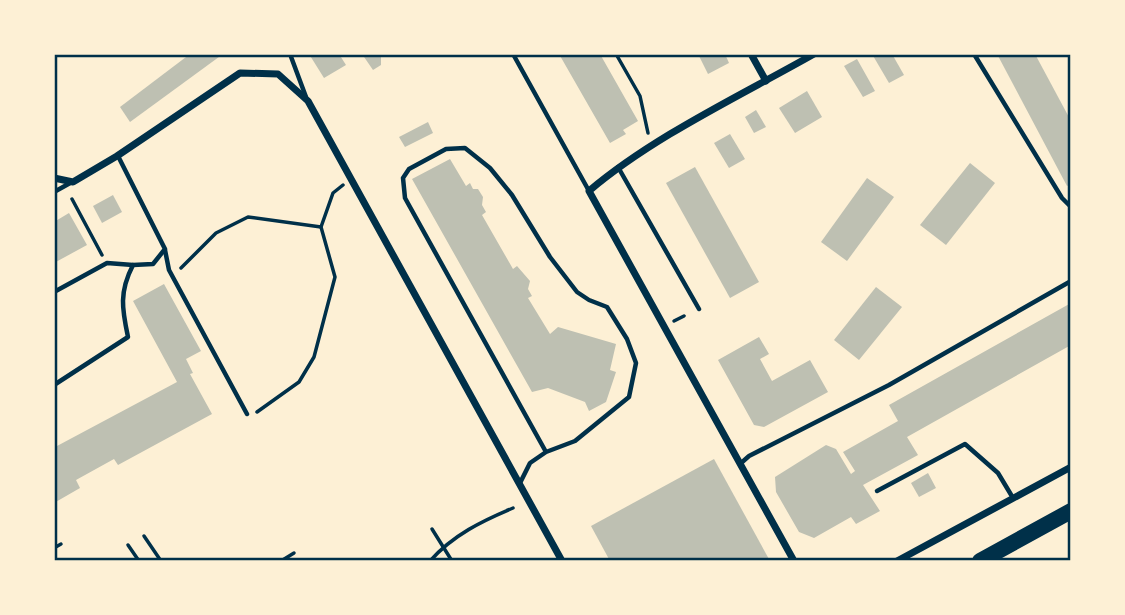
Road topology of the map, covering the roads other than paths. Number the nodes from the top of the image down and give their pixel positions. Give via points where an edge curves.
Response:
1 (290, 54) edge
2 (513, 54) edge
3 (751, 54) edge
4 (814, 54) edge
5 (974, 54) edge
6 (766, 82) junction
7 (308, 101) junction
8 (117, 156) junction
9 (618, 166) junction
10 (54, 178) edge
11 (73, 182) junction
12 (589, 191) junction
13 (54, 192) edge
14 (1071, 207) edge
15 (165, 249) junction
16 (133, 265) junction
17 (1071, 281) edge
18 (54, 292) edge
19 (699, 309) dead end
20 (54, 385) edge
21 (247, 414) dead end
22 (545, 452) junction
23 (739, 465) junction
24 (1071, 467) edge
25 (520, 484) junction
26 (877, 491) dead end
27 (1014, 499) junction
28 (1071, 511) edge
29 (562, 561) edge
30 (794, 561) edge
31 (897, 561) edge
32 (980, 561) edge

1 - 7 lane
2 - 12 lane
3 - 6 street
4 - 6 street
5 - 14 lane
6 - 9 street
7 - 8 street via 278,74 240,73
7 - 25 street
8 - 11 street
8 - 15 lane
9 - 12 street
9 - 19 lane
10 - 11 street
11 - 13 lane
12 - 23 street
15 - 16 lane via 153,264
15 - 21 lane via 172,276
16 - 18 lane via 107,263
16 - 20 lane via 124,283 122,311 128,337
17 - 23 lane
22 - 22 lane via 575,440 629,397 636,363 607,307 577,292 490,168 465,148 446,149 409,169 403,178 405,198
22 - 25 lane via 530,463
23 - 30 street
24 - 27 street
25 - 29 street
26 - 27 lane via 965,444 998,473
27 - 31 street
28 - 32 main road

